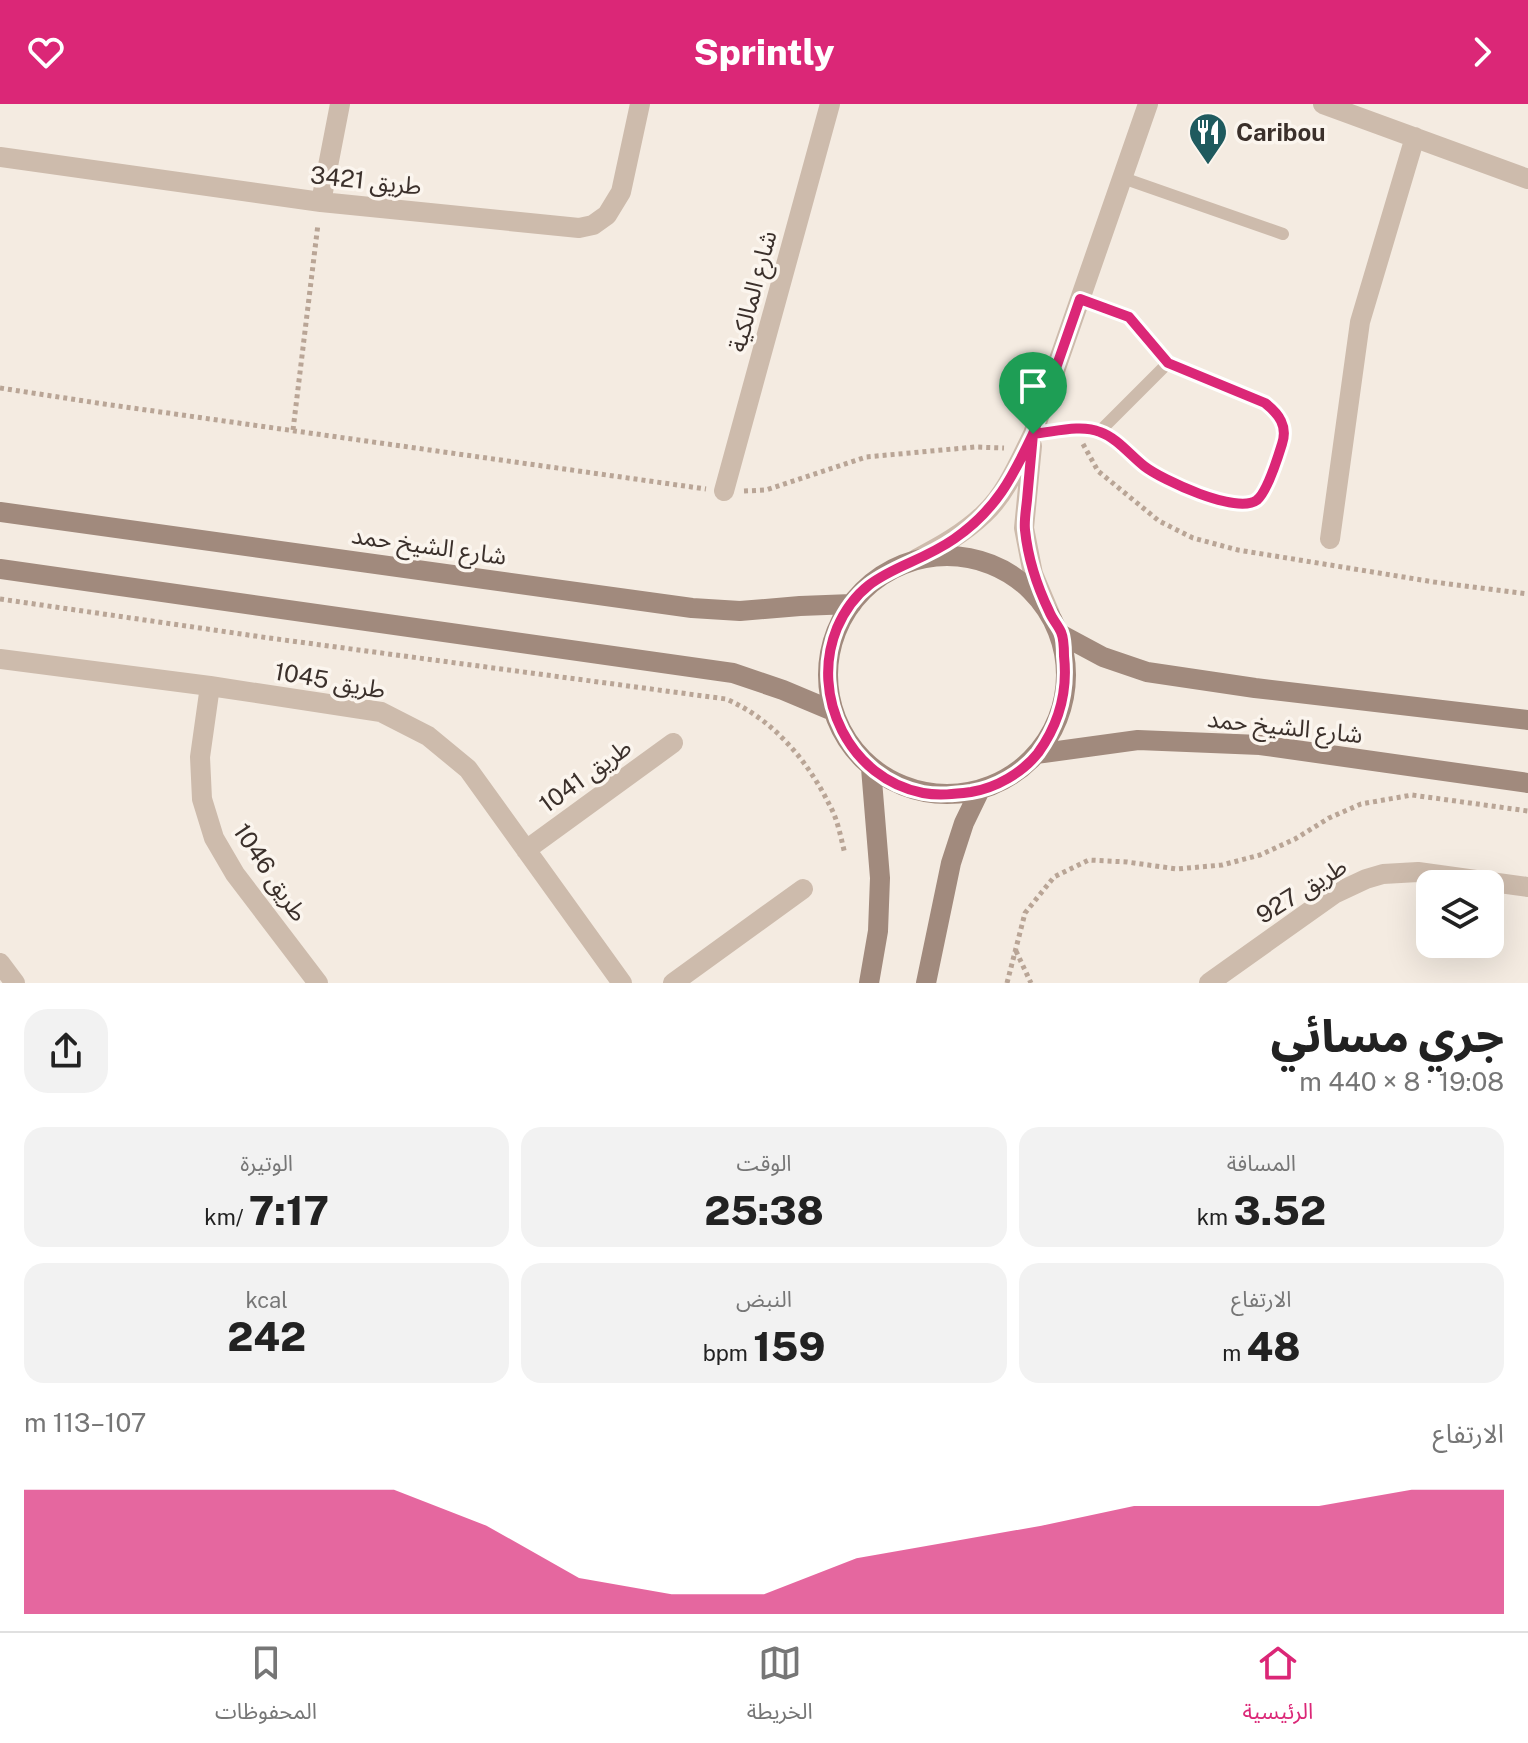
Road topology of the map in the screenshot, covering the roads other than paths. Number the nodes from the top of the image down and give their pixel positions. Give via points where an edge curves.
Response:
1 (340, 104) edge
2 (640, 104) edge
3 (830, 104) edge
4 (1148, 104) edge
5 (1323, 104) edge
6 (1415, 137) junction
7 (0, 157) edge
8 (1123, 178) junction
9 (1528, 179) edge
10 (321, 202) junction
11 (1283, 234) dead end
12 (1080, 299) junction
13 (1168, 363) junction
14 (1100, 431) junction
15 (1033, 434) junction
16 (724, 491) road end
17 (0, 512) edge
18 (1330, 539) dead end
19 (916, 559) junction
20 (0, 569) edge
21 (852, 604) junction
22 (1050, 614) junction
23 (1062, 635) junction
24 (0, 659) edge
25 (210, 686) junction
26 (833, 711) junction
27 (1528, 720) edge
28 (673, 743) dead end
29 (1036, 754) junction
30 (871, 768) junction
31 (1528, 783) edge
32 (980, 790) junction
33 (526, 850) junction
34 (1528, 887) edge
35 (803, 889) dead end
36 (0, 963) edge
37 (15, 983) edge
38 (318, 983) edge
39 (622, 983) edge
40 (673, 983) edge
41 (869, 983) edge
42 (926, 983) edge
43 (1209, 983) edge

1 - 10 street
2 - 10 street, طريق 3421 via 621,192 607,215 593,225 579,228
3 - 16 street, شارع المالكية
4 - 8 street
5 - 6 street
6 - 9 street
6 - 18 street via 1360,322
7 - 10 street, طريق 3421
8 - 11 lane
8 - 12 street
12 - 13 lane via 1129,317
12 - 15 street
13 - 14 lane
13 - 14 lane via 1265,403 1277,413 1283,441 1258,499 1244,505 1182,487 1145,467
14 - 15 lane
15 - 19 street via 1013,476 987,512 953,540
15 - 22 street via 1024,528 1033,574
17 - 21 main road, شارع الشيخ حمد via 692,608 740,611
19 - 21 main road via 881,576
19 - 22 main road via 978,560 1006,571
20 - 26 main road via 733,673
21 - 26 main road via 829,655
22 - 23 main road
23 - 27 main road, شارع الشيخ حمد via 1147,672
23 - 29 main road via 1063,702 1053,730
24 - 25 street, طريق 1045
25 - 33 street, طريق 1045 via 381,712 428,736 468,769
25 - 38 street, طريق 1046 via 200,757 202,799 214,838
26 - 30 main road via 854,752
28 - 33 street, طريق 1041
29 - 31 main road, شارع الشيخ حمد via 1138,740 1260,745
29 - 32 main road via 1011,776
30 - 32 main road via 895,784 923,793
30 - 41 main road via 880,878
32 - 42 main road via 951,863
33 - 39 street, طريق 1045
34 - 43 street, طريق 927 via 1418,872 1366,879 1334,894
35 - 40 street
36 - 37 street

